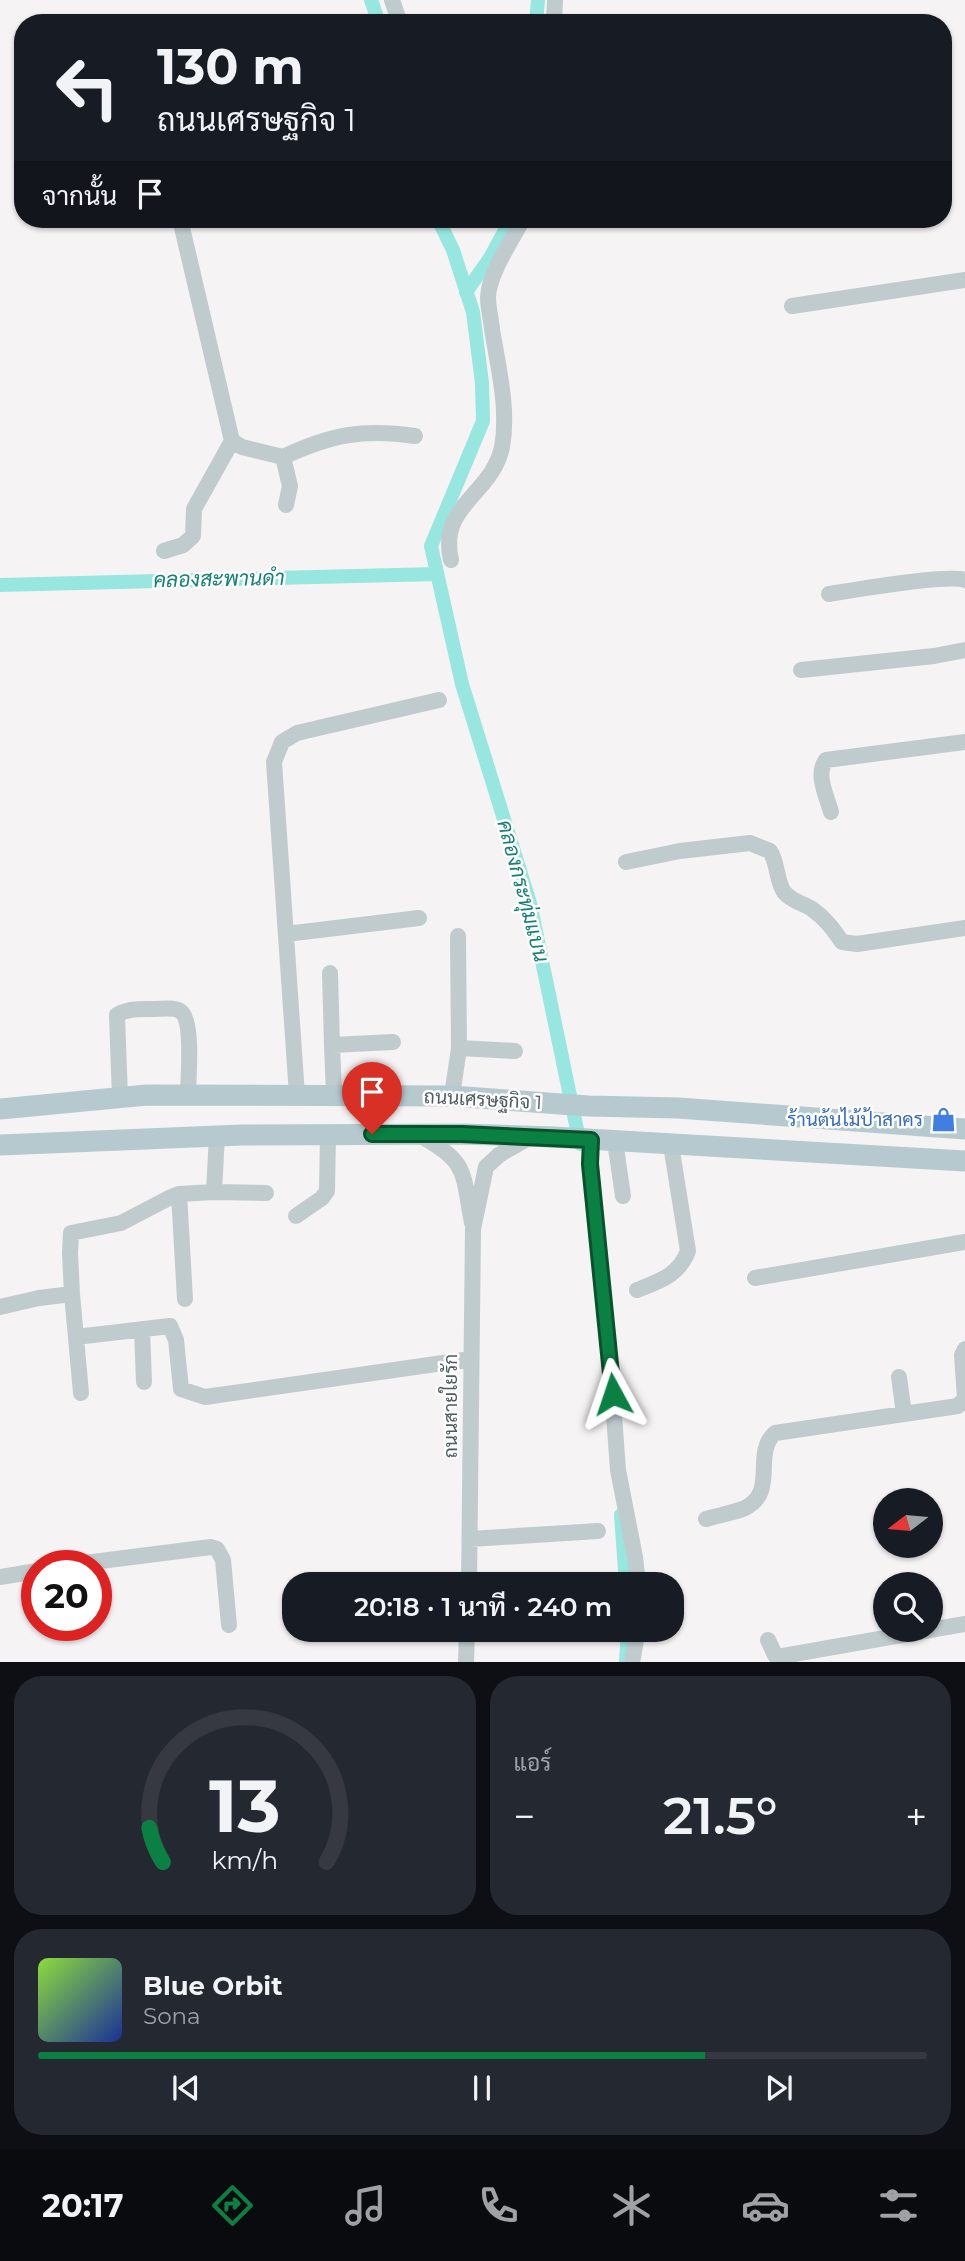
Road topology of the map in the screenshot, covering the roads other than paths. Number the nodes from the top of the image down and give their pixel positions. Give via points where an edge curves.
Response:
1 (182, 228) edge
2 (518, 228) edge
3 (965, 279) edge
4 (792, 306) dead end
5 (415, 436) dead end
6 (232, 441) junction
7 (283, 457) junction
8 (286, 505) dead end
9 (164, 551) dead end
10 (451, 560) dead end
11 (965, 580) edge
12 (829, 594) dead end
13 (965, 650) edge
14 (801, 670) dead end
15 (439, 700) dead end
16 (965, 743) edge
17 (831, 812) dead end
18 (626, 862) dead end
19 (419, 918) dead end
20 (965, 928) edge
21 (286, 934) junction
22 (458, 936) dead end
23 (330, 974) dead end
24 (393, 1042) dead end
25 (332, 1045) junction
26 (459, 1048) junction
27 (515, 1051) dead end
28 (334, 1094) junction
29 (188, 1095) junction
30 (297, 1095) junction
31 (452, 1096) junction
32 (120, 1098) junction
33 (0, 1109) edge
34 (965, 1129) edge
35 (328, 1134) junction
36 (217, 1135) junction
37 (418, 1135) junction
38 (530, 1137) junction
39 (588, 1140) junction
40 (615, 1141) junction
41 (671, 1144) junction
42 (0, 1145) edge
43 (965, 1161) edge
44 (214, 1192) junction
45 (266, 1193) dead end
46 (179, 1194) junction
47 (623, 1196) dead end
48 (296, 1216) dead end
49 (473, 1229) junction
50 (965, 1242) edge
51 (755, 1278) dead end
52 (637, 1290) dead end
53 (72, 1294) junction
54 (185, 1299) dead end
55 (0, 1307) edge
56 (142, 1329) junction
57 (76, 1337) junction
58 (965, 1349) edge
59 (471, 1359) junction
60 (899, 1377) dead end
61 (144, 1382) dead end
62 (81, 1393) dead end
63 (904, 1414) junction
64 (706, 1518) dead end
65 (598, 1531) dead end
66 (470, 1539) junction
67 (112, 1558) edge
68 (469, 1572) edge
69 (636, 1572) edge
70 (21, 1574) edge
71 (0, 1577) edge
72 (229, 1625) dead end
73 (965, 1625) edge
74 (768, 1640) dead end
75 (467, 1642) edge
76 (636, 1642) edge
77 (466, 1662) edge
78 (632, 1662) edge

1 - 6 street
2 - 10 street via 493,275 488,296 502,395 502,448 494,470 448,532
3 - 4 street
5 - 7 street via 360,433 311,444
6 - 7 street
6 - 9 street via 194,509 193,536
7 - 8 street via 290,486
11 - 12 street
13 - 14 street
15 - 21 street via 297,733 282,742 274,762
16 - 17 street via 826,760 821,775
18 - 20 street via 680,850 750,844 770,851 786,895 824,918 842,942 857,944
19 - 21 street
21 - 30 street
22 - 26 street
23 - 25 street
24 - 25 street
25 - 28 street
26 - 27 street
26 - 31 street
28 - 30 main road, ถนนเศรษฐกิจ 1
28 - 31 main road, ถนนเศรษฐกิจ 1
29 - 30 main road, ถนนเศรษฐกิจ 1
29 - 32 main road, ถนนเศรษฐกิจ 1
29 - 32 street via 186,1017 180,1010 132,1010 117,1015
31 - 34 main road, ถนนเศรษฐกิจ 1
32 - 33 main road, ถนนเศรษฐกิจ 1
35 - 36 main road, ถนนเศรษฐกิจ 1
35 - 37 main road, ถนนเศรษฐกิจ 1
35 - 48 street via 327,1191
36 - 42 main road, ถนนเศรษฐกิจ 1
36 - 44 street
37 - 38 main road, ถนนเศรษฐกิจ 1
37 - 49 street, ถนนสายใยรัก via 444,1148 456,1161 465,1177
38 - 39 main road, ถนนเศรษฐกิจ 1
38 - 49 street, ถนนสายใยรัก via 486,1167
39 - 40 main road, ถนนเศรษฐกิจ 1
39 - 69 street via 618,1470
40 - 41 main road, ถนนเศรษฐกิจ 1
40 - 47 street
41 - 43 main road, ถนนเศรษฐกิจ 1
41 - 52 street via 688,1251 683,1265 668,1278
44 - 45 street
44 - 46 street
46 - 53 street via 121,1223 71,1233
46 - 54 street
49 - 59 street, ถนนสายใยรัก
50 - 51 street
53 - 55 street
53 - 57 street
56 - 57 street
56 - 59 street via 170,1326 176,1340 181,1389 205,1397
56 - 61 street
57 - 62 street
58 - 63 street via 963,1403
59 - 66 street, ถนนสายใยรัก
60 - 63 street
63 - 64 street via 775,1433 769,1438 762,1492 756,1500
65 - 66 street
66 - 68 street, ถนนสายใยรัก
67 - 72 street via 217,1549 223,1560
70 - 71 street
73 - 74 street via 783,1656 775,1655
75 - 77 street
76 - 78 street

